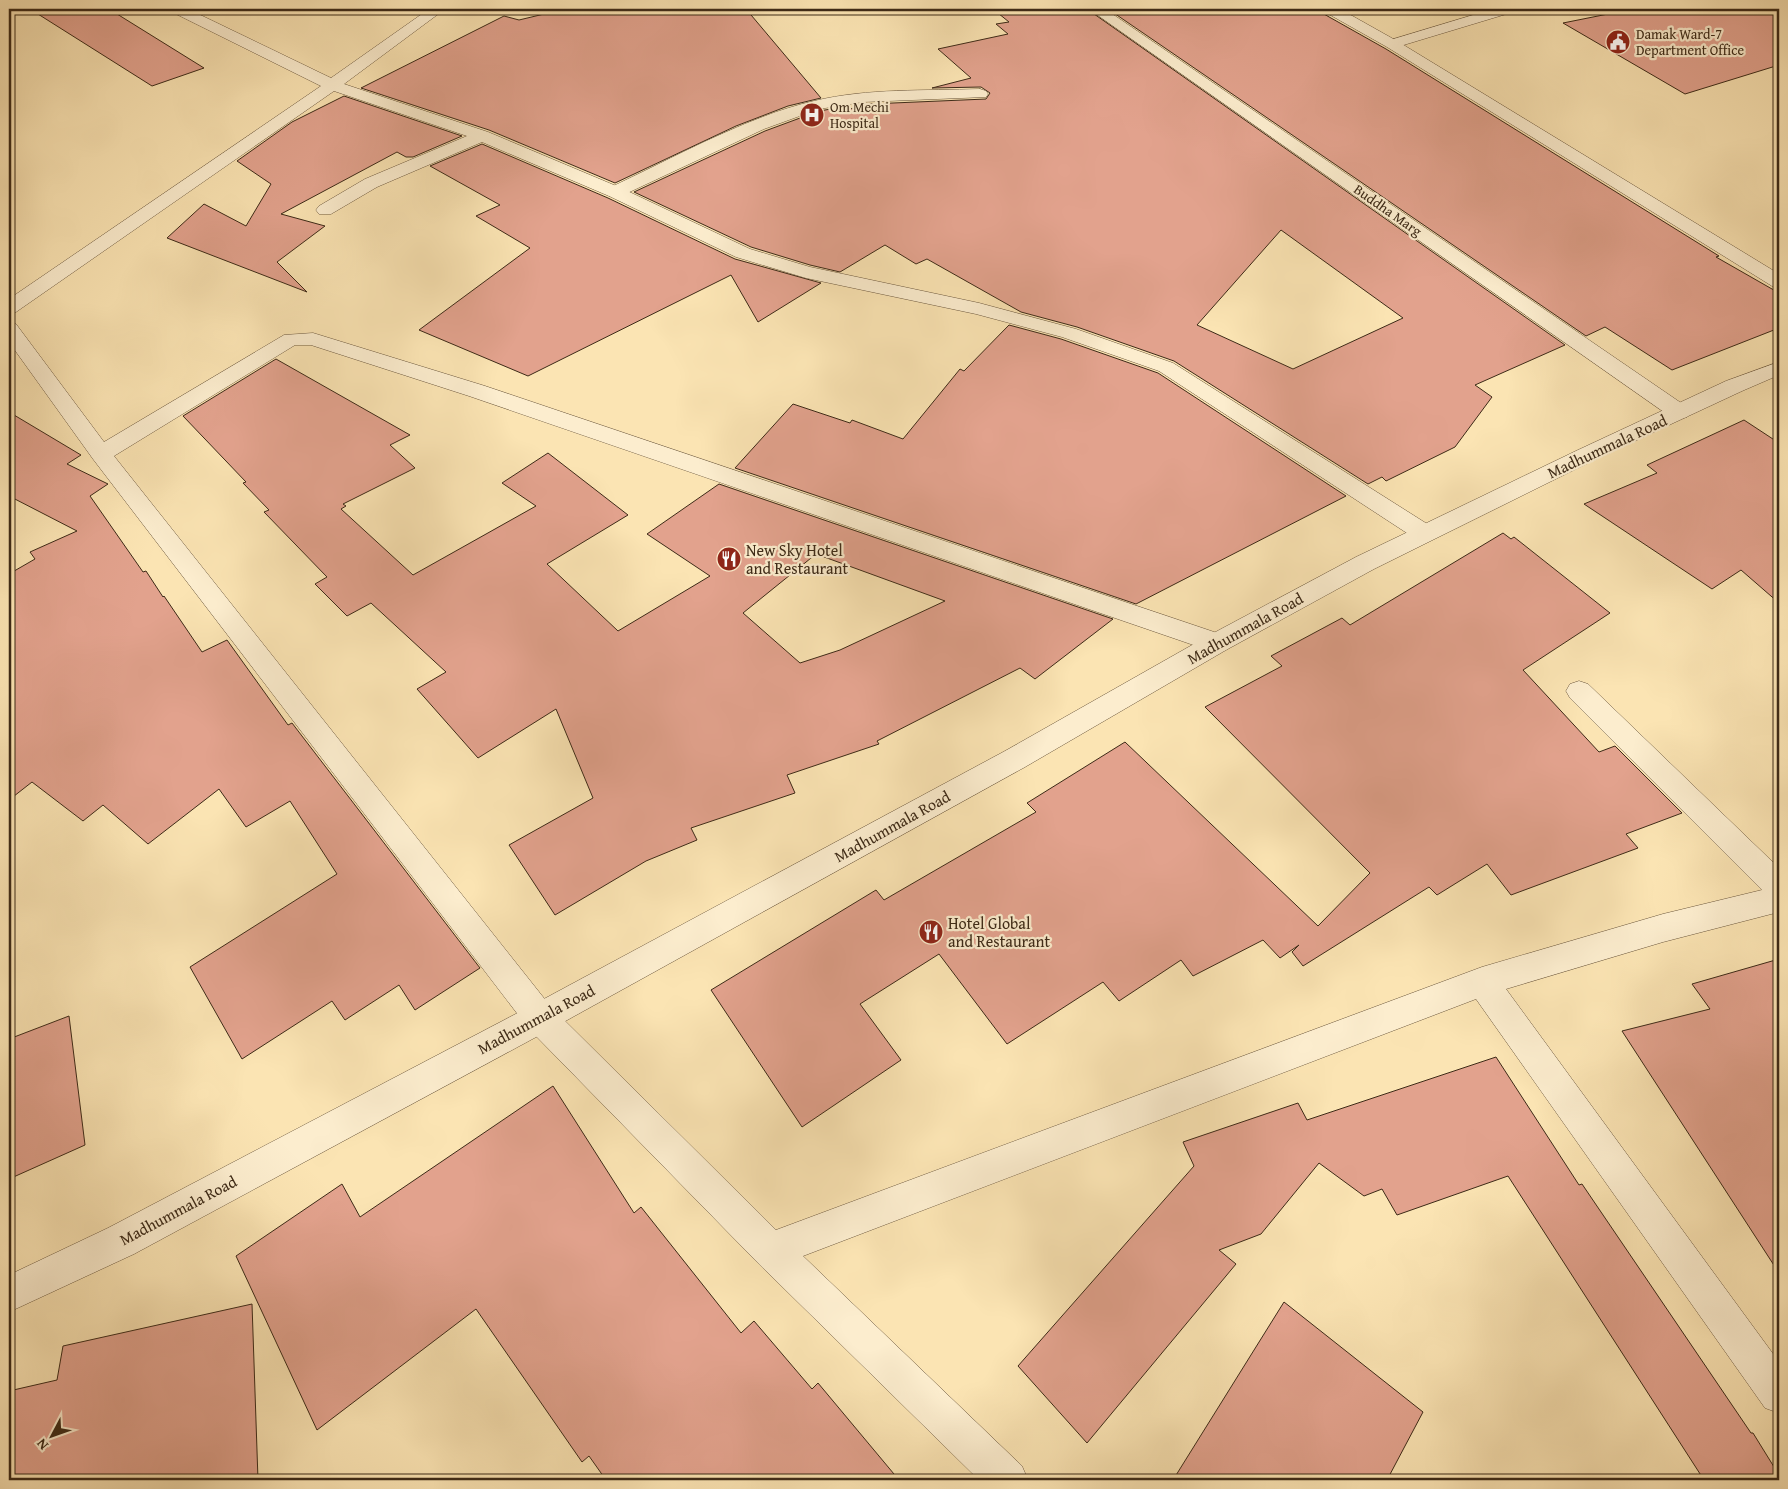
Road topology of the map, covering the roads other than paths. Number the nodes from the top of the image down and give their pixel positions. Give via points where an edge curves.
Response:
1 (177, 9) edge
2 (438, 9) edge
3 (1096, 9) edge
4 (1330, 9) edge
5 (1508, 9) edge
6 (1392, 44) junction
7 (332, 85) junction
8 (980, 94) dead end
9 (482, 136) junction
10 (615, 192) junction
11 (325, 210) dead end
12 (1779, 282) edge
13 (9, 308) edge
14 (9, 328) edge
15 (1779, 368) edge
16 (1679, 412) junction
17 (101, 454) junction
18 (1424, 533) junction
19 (1217, 643) junction
20 (1578, 691) dead end
21 (1779, 887) edge
22 (1779, 899) edge
23 (1482, 982) junction
24 (540, 1018) junction
25 (771, 1250) junction
26 (9, 1294) edge
27 (1779, 1394) edge
28 (1008, 1480) edge

1 - 7 street
2 - 7 street
3 - 16 street, Buddha Marg
4 - 6 street
5 - 6 street
6 - 12 street
7 - 9 street
7 - 13 street
8 - 10 street via 863,98 816,105 758,125
9 - 10 street
9 - 11 street via 371,183
10 - 18 street via 743,253 806,272 979,309 1069,333 1166,368
14 - 17 street
15 - 16 street, Madhummala Road
16 - 18 street, Madhummala Road
17 - 19 street via 291,340 313,339 486,394
17 - 24 street
18 - 19 street, Madhummala Road
19 - 24 street, Madhummala Road via 1015,759
20 - 21 street
22 - 23 street via 1663,928
23 - 25 street
23 - 27 street
24 - 25 street
24 - 26 street, Madhummala Road via 121,1241
25 - 28 street

